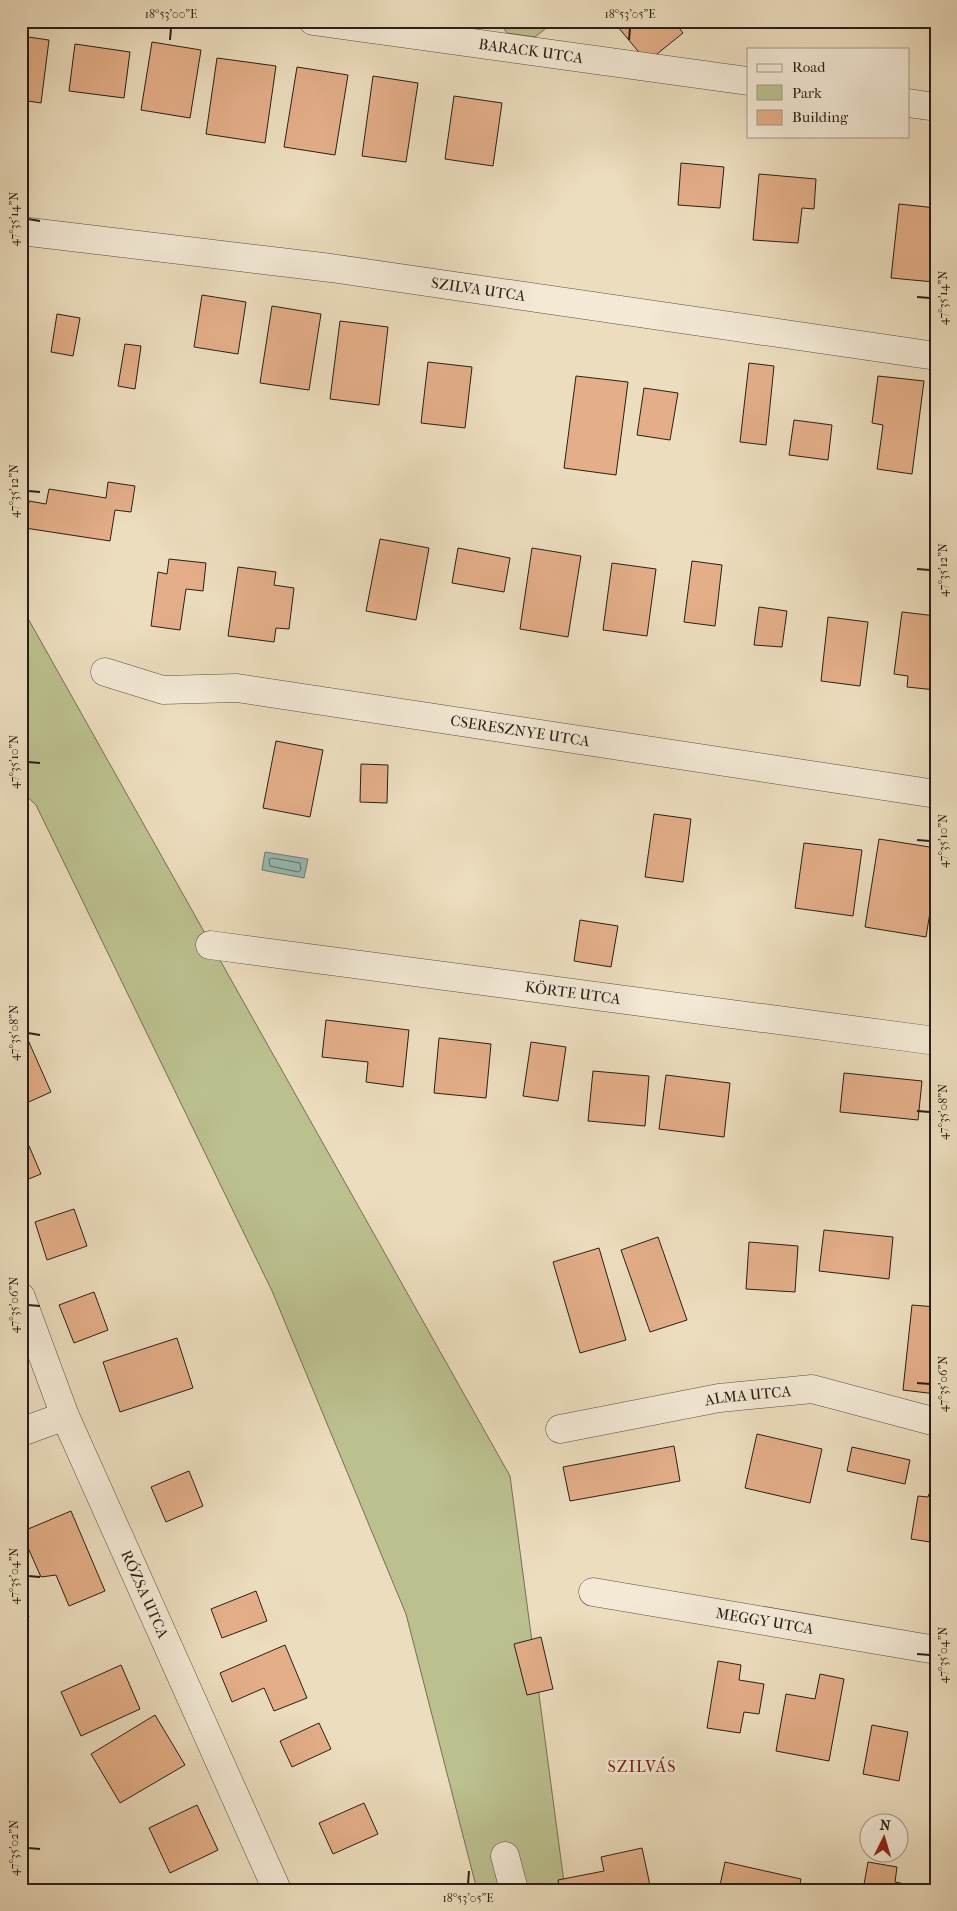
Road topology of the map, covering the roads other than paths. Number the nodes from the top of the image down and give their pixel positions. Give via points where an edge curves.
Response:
1 (313, 21) edge
2 (747, 81) edge
3 (910, 103) edge
4 (936, 107) edge
5 (21, 232) edge
6 (936, 356) edge
7 (105, 672) dead end
8 (936, 794) edge
9 (210, 945) dead end
10 (936, 1041) edge
11 (21, 1297) edge
12 (65, 1416) junction
13 (936, 1422) edge
14 (560, 1429) dead end
15 (21, 1432) edge
16 (593, 1592) dead end
17 (936, 1650) edge
18 (505, 1856) dead end
19 (277, 1890) edge
20 (514, 1890) edge

1 - 2 street, BARACK UTCA
3 - 4 street
5 - 6 street, SZILVA UTCA via 331,268
7 - 8 street, CSERESZNYE UTCA via 163,690 237,688
9 - 10 street, KÖRTE UTCA
11 - 12 street, RÓZSA UTCA
12 - 15 street
12 - 19 street, RÓZSA UTCA
13 - 14 street, ALMA UTCA via 812,1389 718,1398
16 - 17 street, MEGGY UTCA
18 - 20 street

